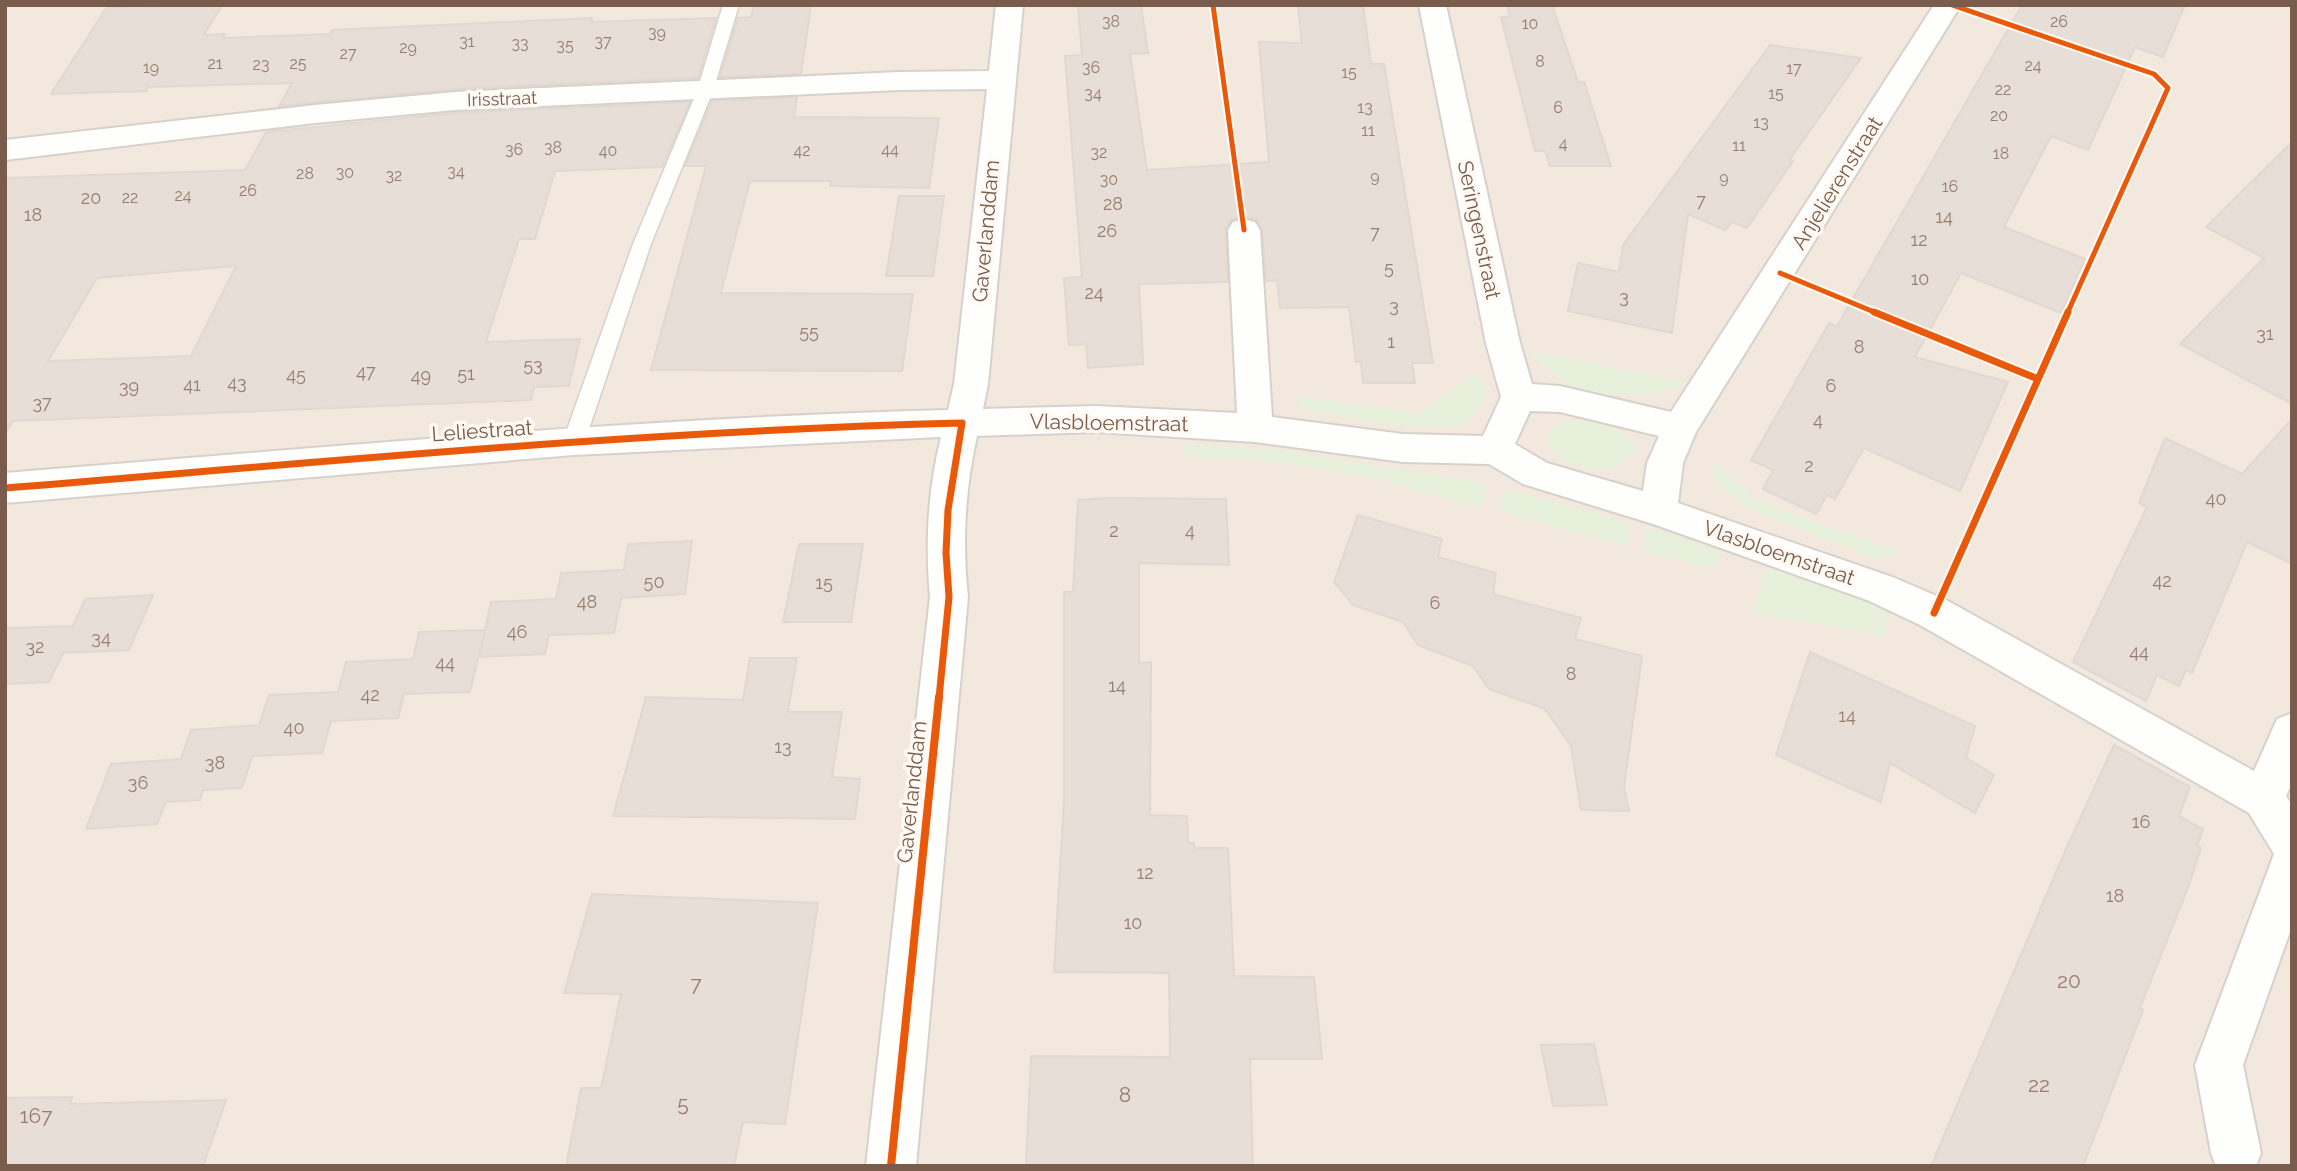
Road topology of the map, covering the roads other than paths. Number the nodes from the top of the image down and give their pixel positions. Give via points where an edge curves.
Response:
1 (731, 5) edge
2 (1010, 5) edge
3 (1432, 5) edge
4 (1948, 5) edge
5 (1002, 80) junction
6 (705, 91) junction
7 (5, 150) edge
8 (1244, 230) dead end
9 (1518, 397) junction
10 (962, 423) junction
11 (1255, 428) junction
12 (1680, 428) junction
13 (574, 442) junction
14 (1495, 450) junction
15 (5, 488) edge
16 (1659, 511) junction
17 (2292, 732) edge
18 (2264, 799) junction
19 (2292, 844) edge
20 (2292, 862) edge
21 (2236, 1153) dead end
22 (891, 1166) edge

1 - 6 lane
2 - 5 street, Gaverlanddam
3 - 9 street, Seringenstraat
4 - 12 street, Anjelierenstraat
5 - 6 street, Irisstraat
5 - 10 street, Gaverlanddam via 971,384
6 - 7 street, Irisstraat via 442,102
6 - 13 lane via 642,244
8 - 11 street
9 - 12 street via 1560,399
9 - 14 street
10 - 11 street, Vlasbloemstraat via 1096,419
10 - 13 street, Leliestraat
10 - 22 street, Gaverlanddam via 951,471 944,557 949,597
11 - 14 street, Vlasbloemstraat via 1403,448
12 - 16 street, Anjelierenstraat via 1665,463
13 - 15 street, Leliestraat
14 - 16 street, Vlasbloemstraat via 1536,474
16 - 18 street, Vlasbloemstraat via 1934,612
17 - 18 street
18 - 19 street, Vlasbloemstraat
20 - 21 street via 2219,1065

